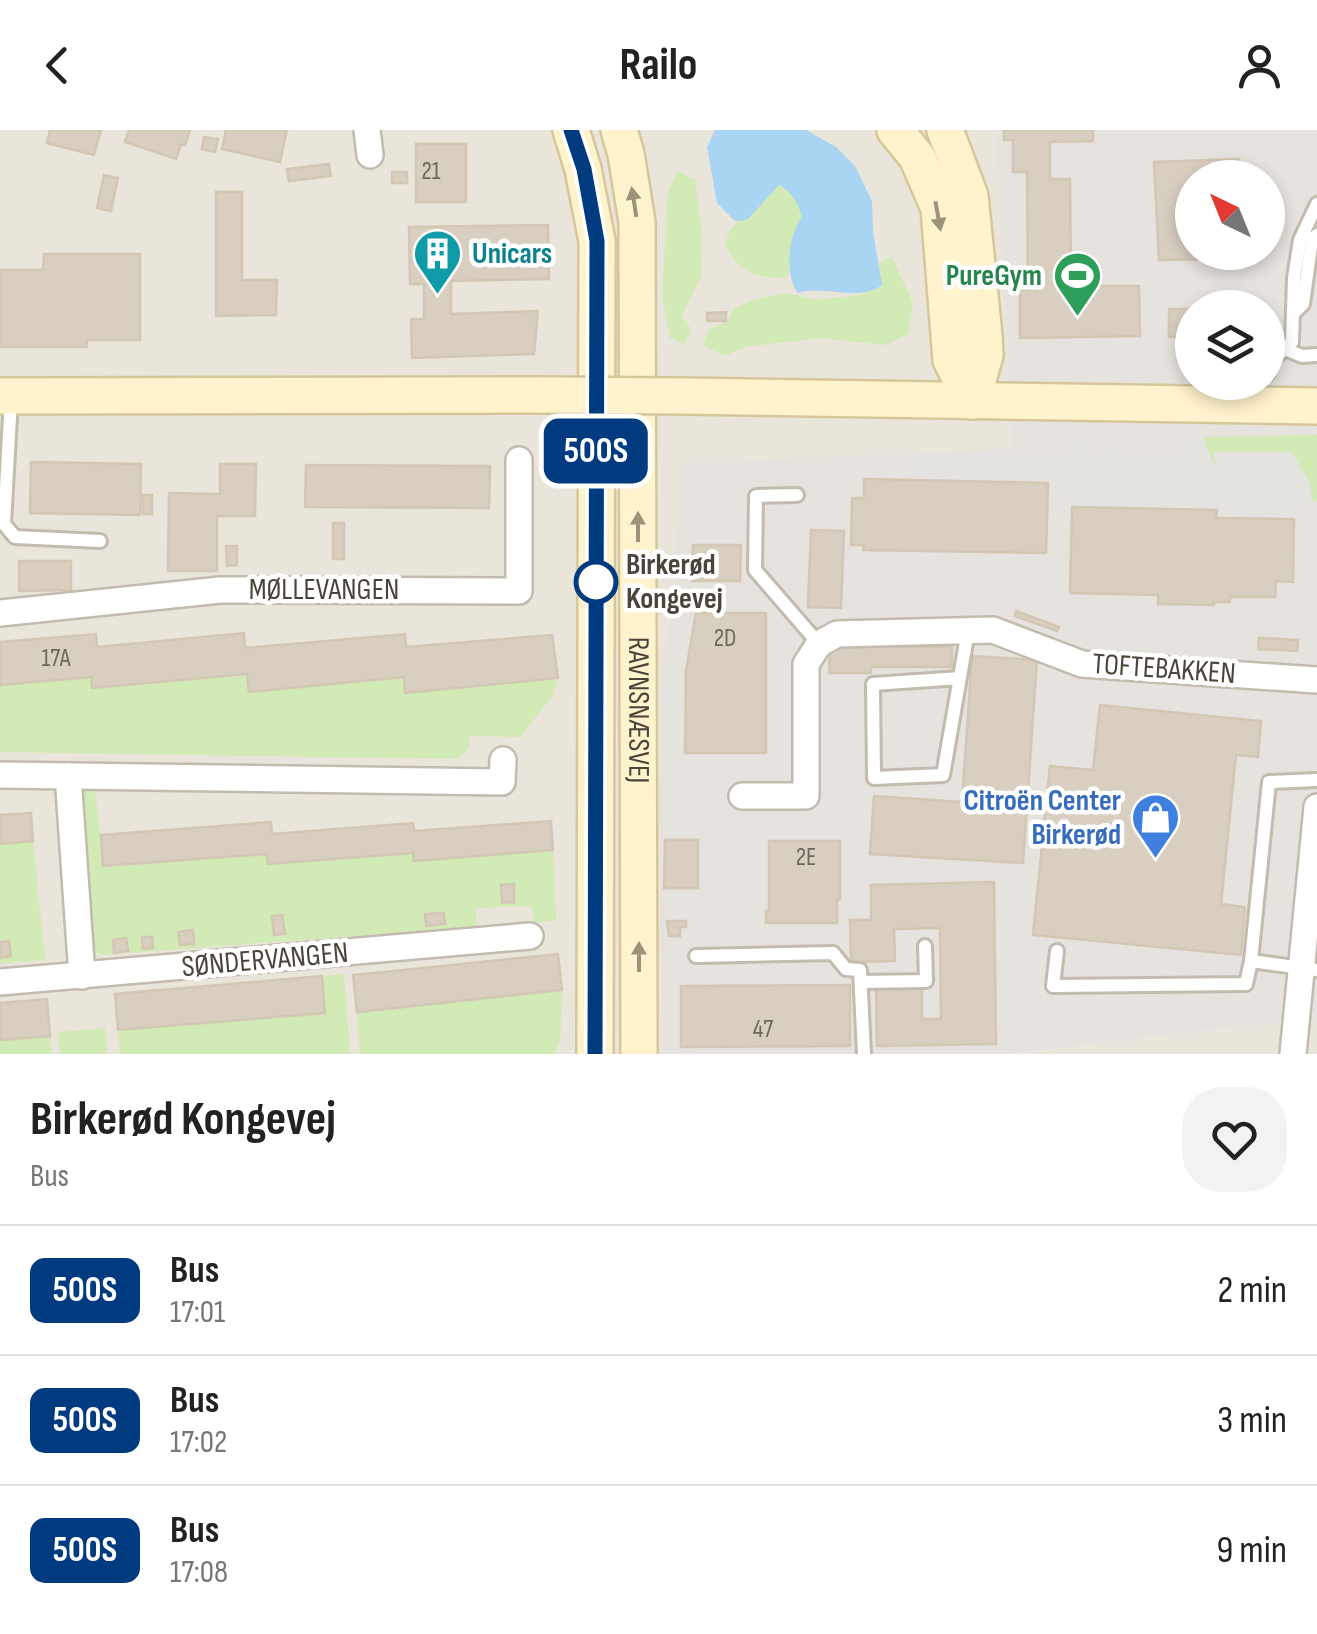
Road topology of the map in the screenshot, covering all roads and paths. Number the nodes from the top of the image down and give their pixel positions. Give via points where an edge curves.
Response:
1 (571, 130) edge
2 (619, 130) edge
3 (896, 130) edge
4 (945, 130) edge
5 (1317, 204) edge
6 (1317, 235) edge
7 (1294, 313) junction
8 (1285, 349) joint
9 (1317, 355) edge
10 (1175, 394) edge
11 (5, 396) edge
12 (1285, 397) edge
13 (972, 400) junction
14 (1317, 406) edge
15 (519, 460) dead end
16 (797, 495) dead end
17 (100, 541) dead end
18 (0, 613) edge
19 (968, 631) junction
20 (819, 644) junction
21 (960, 678) junction
22 (1317, 680) edge
23 (502, 760) dead end
24 (0, 776) edge
25 (68, 776) junction
26 (1317, 780) edge
27 (742, 796) dead end
28 (1317, 807) edge
29 (530, 936) dead end
30 (925, 946) dead end
31 (1057, 951) dead end
32 (696, 956) dead end
33 (1251, 961) junction
34 (1310, 969) edge
35 (82, 976) junction
36 (0, 982) edge
37 (861, 982) junction
38 (595, 1054) edge
39 (639, 1054) edge
40 (864, 1054) edge
41 (1293, 1054) edge

1 - 38 main road, RAVNSNÆSVEJ via 597,241
39 -> 2 main road, RAVNSNÆSVEJ via 638,222
3 -> 13 main road via 917,157 939,208 951,360
4 - 13 main road via 970,196 984,335
5 - 7 lane via 1300,240
6 - 7 lane via 1303,304
7 - 8 lane via 1292,342
8 - 9 lane
10 - 13 main road
11 - 13 main road, bridge
11 - 17 lane via 4,524 15,537
12 - 14 main road
15 - 18 street, MØLLEVANGEN via 519,591 220,590
16 - 20 lane via 756,496 754,570
19 - 20 street, TOFTEBAKKEN via 838,634
19 - 21 lane
19 - 22 street, TOFTEBAKKEN via 993,630 1082,664
20 - 27 street via 806,664 806,796
21 - 21 lane via 943,776 874,778 872,684
23 - 25 street via 502,782
24 - 25 street
25 - 35 street
26 - 33 lane via 1269,782
28 - 34 street
29 - 35 street, SØNDERVANGEN
30 - 37 lane via 926,981
31 - 33 lane via 1053,986 1246,984
32 - 37 lane via 833,953 846,969 860,970
33 - 34 lane
34 - 41 street
35 - 36 street, SØNDERVANGEN
37 - 40 lane

